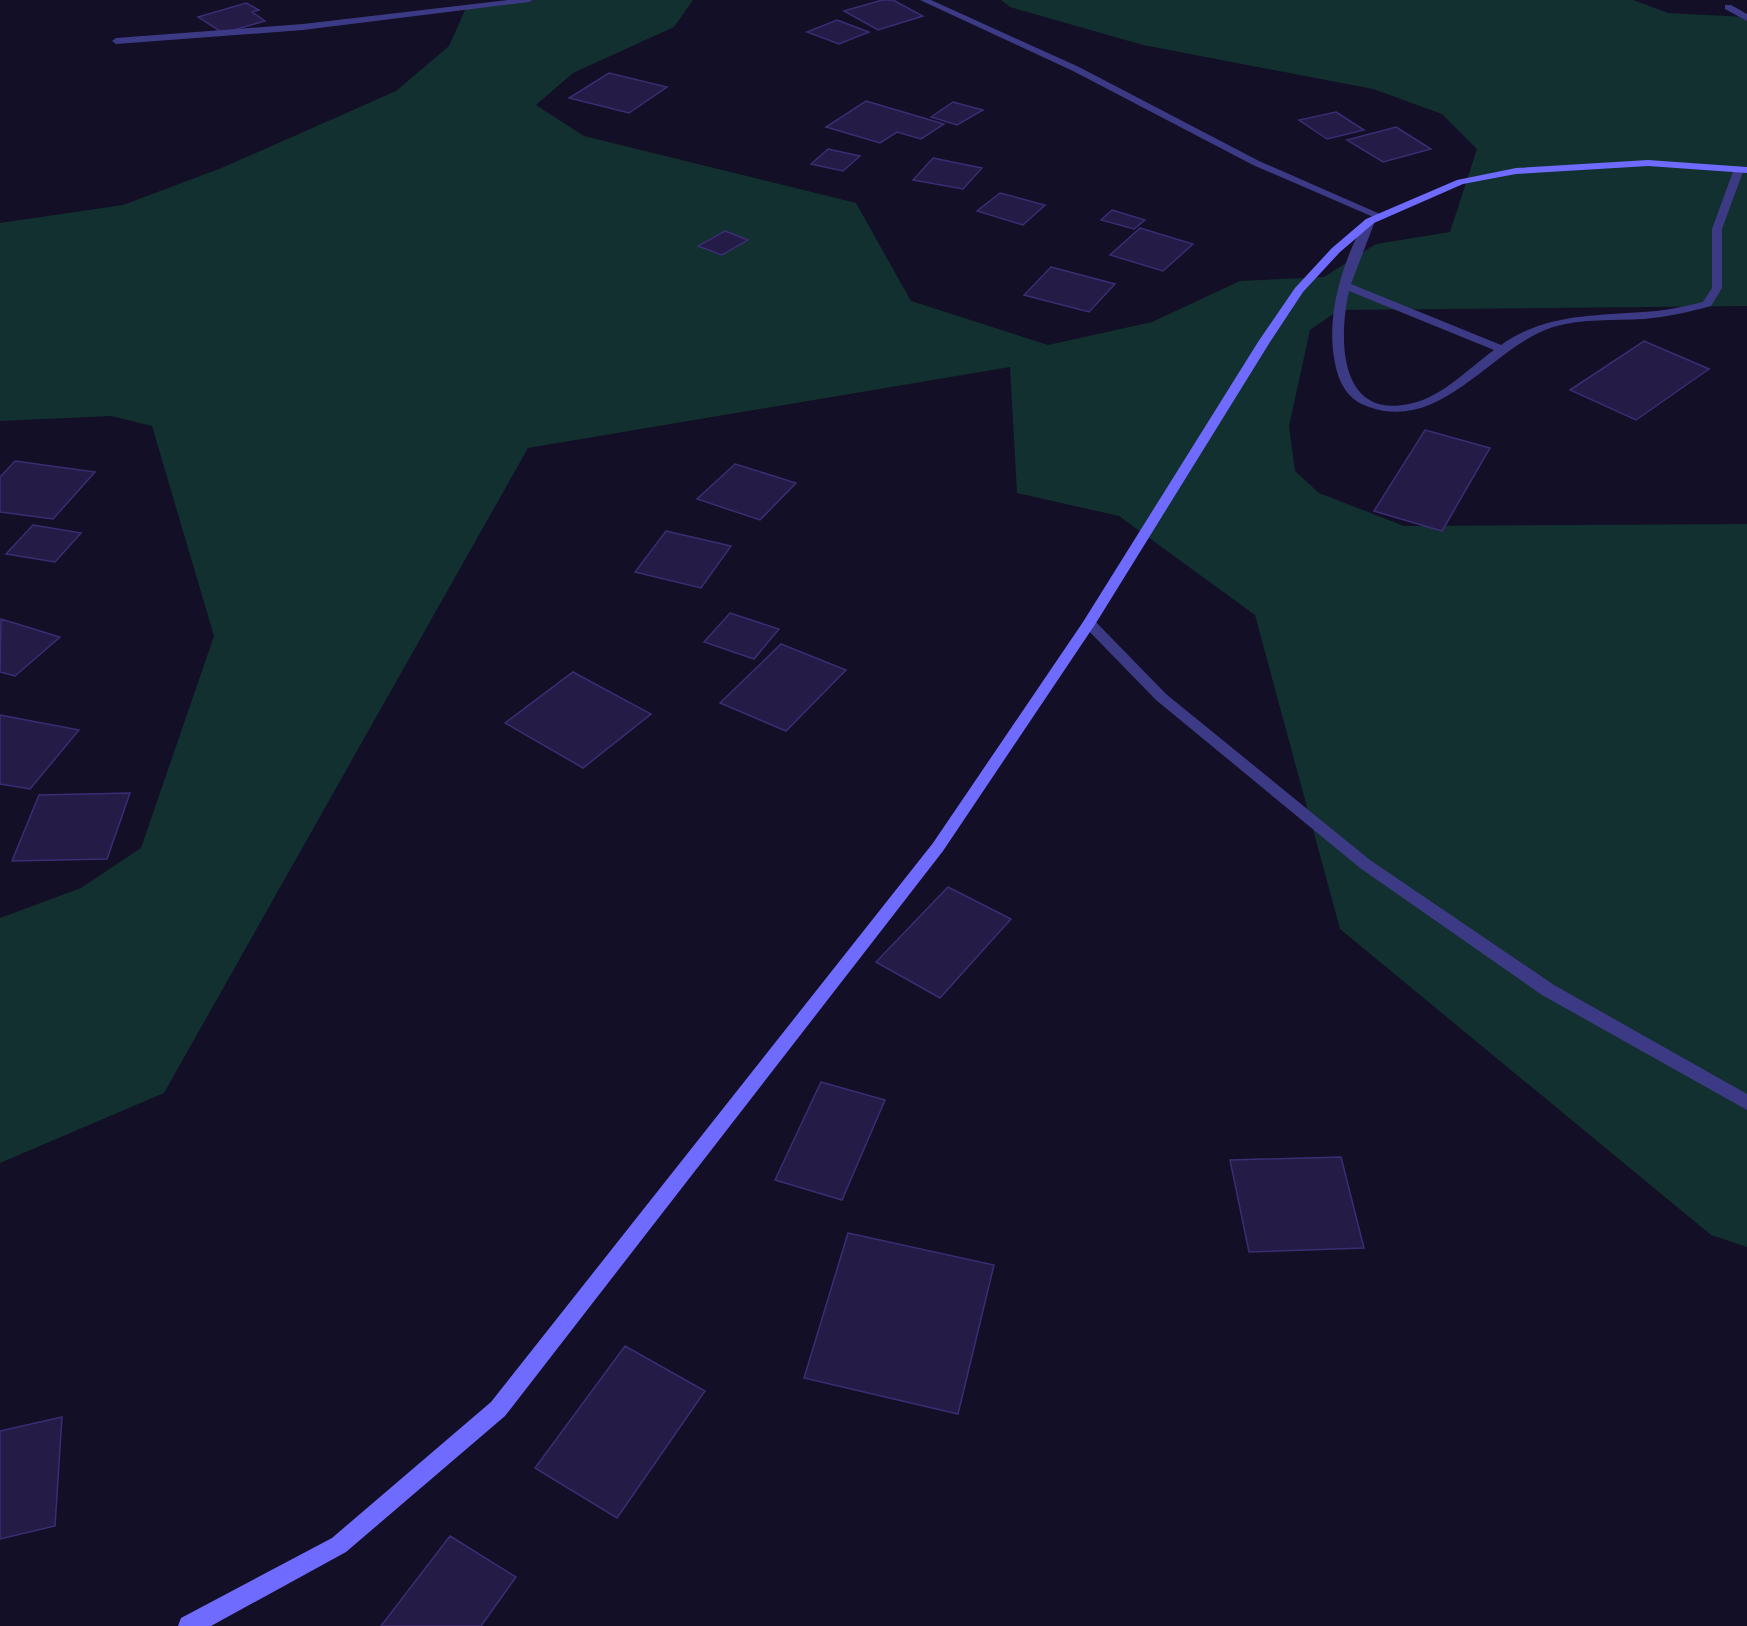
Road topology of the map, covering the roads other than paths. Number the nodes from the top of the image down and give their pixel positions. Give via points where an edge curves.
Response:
1 (529, 0) edge
2 (924, 0) edge
3 (1728, 7) dead end
4 (1747, 18) edge
5 (116, 41) dead end
6 (1743, 170) edge
7 (1376, 219) junction
8 (1345, 286) junction
9 (1500, 349) junction
10 (1089, 623) junction
11 (1747, 1103) edge
12 (189, 1626) edge

1 - 5 street via 303,27
2 - 7 street via 1076,69 1256,163
3 - 4 street
6 - 7 main road via 1648,163 1516,171 1460,182
6 - 9 street via 1717,229 1716,288 1707,303 1678,312 1579,319 1541,328
7 - 8 street
7 - 10 main road via 1336,250 1299,290
8 - 9 street
8 - 9 street via 1338,336 1343,378 1353,397 1369,405 1420,405 1446,391
10 - 11 street via 1161,697 1373,871 1548,990
10 - 12 main road via 938,847 498,1409 339,1545

